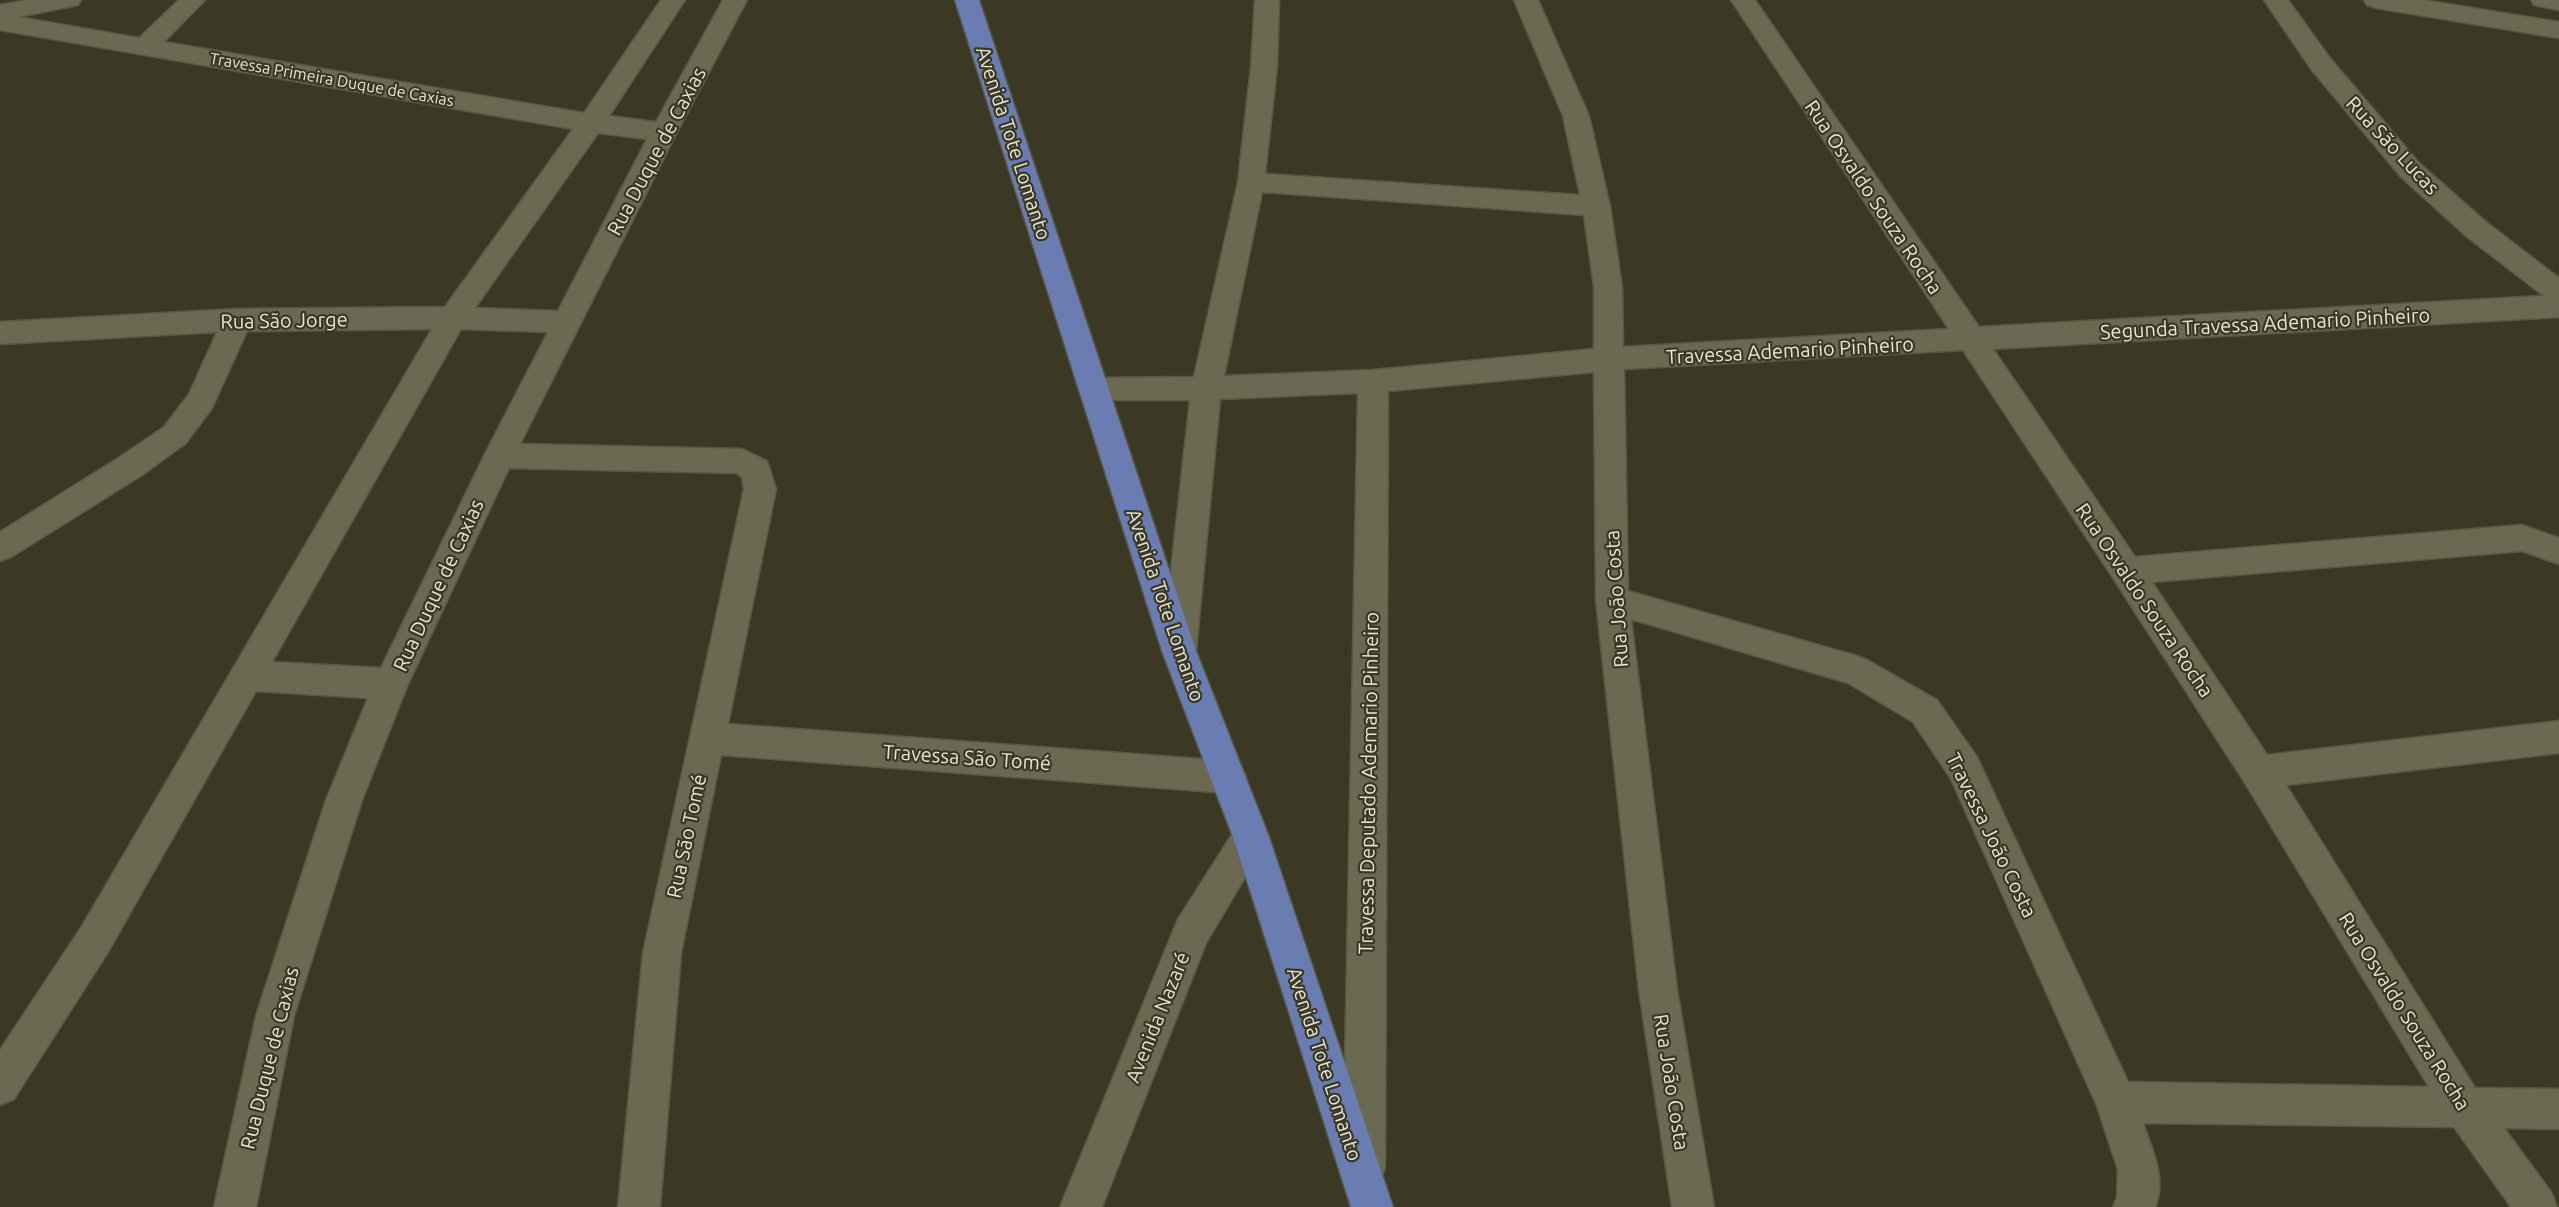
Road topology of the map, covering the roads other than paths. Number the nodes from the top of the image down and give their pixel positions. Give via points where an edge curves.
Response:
1 (69, 0) edge
2 (193, 0) edge
3 (673, 0) edge
4 (735, 0) edge
5 (967, 0) edge
6 (1267, 0) edge
7 (1526, 0) edge
8 (1743, 0) edge
9 (2276, 0) edge
10 (2376, 0) edge
11 (2543, 0) edge
12 (2559, 2) edge
13 (0, 13) edge
14 (0, 22) edge
15 (2559, 30) edge
16 (144, 47) junction
17 (591, 123) junction
18 (664, 132) junction
19 (1251, 182) junction
20 (1596, 206) junction
21 (2559, 293) edge
22 (2559, 306) edge
23 (453, 318) junction
24 (237, 320) junction
25 (567, 322) junction
26 (0, 333) edge
27 (1970, 340) junction
28 (1609, 359) junction
29 (1373, 381) junction
30 (1206, 388) junction
31 (1094, 389) junction
32 (499, 456) junction
33 (0, 548) edge
34 (2559, 551) edge
35 (2127, 571) junction
36 (1612, 600) junction
37 (1179, 651) junction
38 (248, 676) junction
39 (391, 684) junction
40 (2559, 737) edge
41 (706, 738) junction
42 (2258, 772) junction
43 (1228, 777) junction
44 (1251, 837) junction
45 (0, 1085) edge
46 (2116, 1102) junction
47 (2464, 1107) junction
48 (2559, 1109) edge
49 (1368, 1196) edge
50 (235, 1207) edge
51 (639, 1207) edge
52 (1081, 1207) edge
53 (1693, 1207) edge
54 (2134, 1207) edge
55 (2536, 1207) edge

1 - 13 street
2 - 16 street
3 - 17 street
4 - 18 street, Rua Duque de Caxias
5 - 31 main road, Avenida Tote Lomanto
6 - 19 street
7 - 20 street, Rua João Costa via 1576,117
8 - 27 street, Rua Osvaldo Souza Rocha
9 - 21 street, Rua São Lucas via 2320,63 2410,170 2476,229
10 - 15 street
11 - 12 street
14 - 16 street, Travessa Primeira Duque de Caxias
16 - 17 street, Travessa Primeira Duque de Caxias
17 - 18 street, Travessa Primeira Duque de Caxias
17 - 23 street
18 - 25 street, Rua Duque de Caxias
19 - 20 street
19 - 30 street
20 - 28 street, Rua João Costa via 1608,287
22 - 27 street, Segunda Travessa Ademario Pinheiro
23 - 24 street, Rua São Jorge
23 - 25 street, Rua São Jorge
23 - 38 street
24 - 26 street, Rua São Jorge
24 - 33 street via 201,400 175,435
25 - 32 street, Rua Duque de Caxias
27 - 28 street, Travessa Ademario Pinheiro
27 - 35 street, Rua Osvaldo Souza Rocha
28 - 29 street, Travessa Ademario Pinheiro
28 - 36 street, Rua João Costa
29 - 30 street, Travessa Ademario Pinheiro
29 - 49 street, Travessa Deputado Ademario Pinheiro
30 - 31 street, Travessa Ademario Pinheiro
30 - 37 street
31 - 37 main road, Avenida Tote Lomanto
32 - 39 street, Rua Duque de Caxias
32 - 41 street, Rua São Tomé via 742,461 756,470 760,489
34 - 35 street via 2522,538
35 - 42 street, Rua Osvaldo Souza Rocha
36 - 46 street, Travessa João Costa via 1857,671 1925,711 1964,768
36 - 53 street, Rua João Costa via 1658,990
37 - 43 main road, Avenida Tote Lomanto
38 - 39 street
38 - 45 street via 95,939
39 - 50 street, Rua Duque de Caxias via 344,801 275,1016
40 - 42 street
41 - 43 street, Travessa São Tomé
41 - 51 street, Rua São Tomé via 662,953
42 - 47 street, Rua Osvaldo Souza Rocha
43 - 44 main road, Avenida Tote Lomanto
44 - 49 main road, Avenida Tote Lomanto
44 - 52 street, Avenida Nazaré via 1191,932
46 - 47 street
46 - 54 street, Travessa João Costa via 2139,1170
47 - 48 street
47 - 55 street, Rua Osvaldo Souza Rocha

